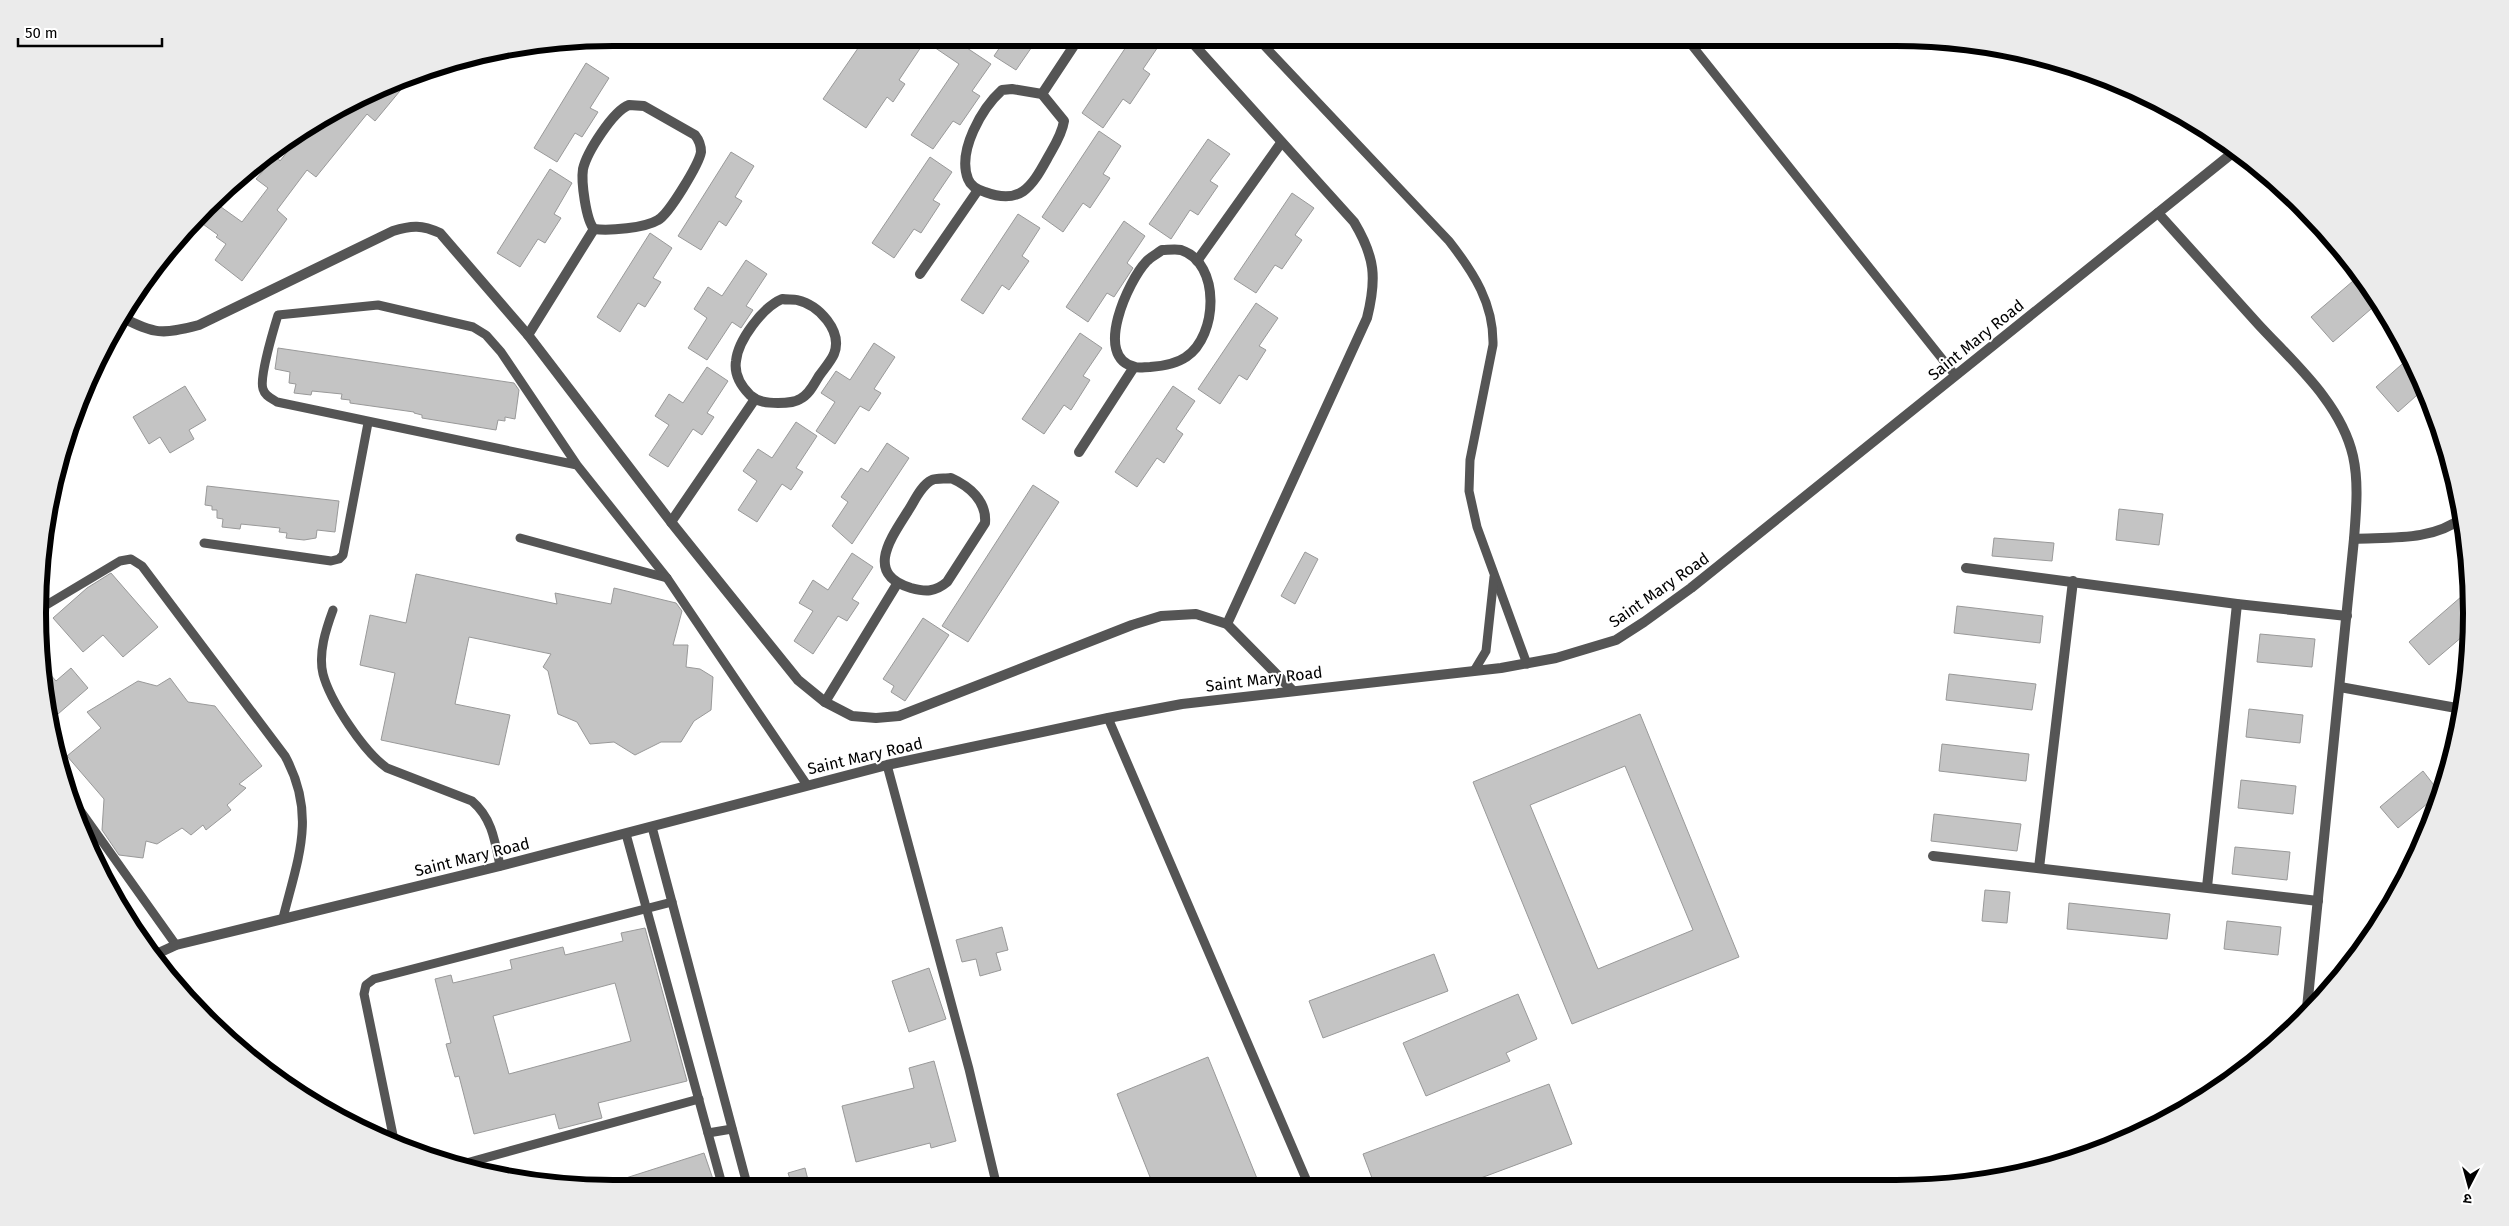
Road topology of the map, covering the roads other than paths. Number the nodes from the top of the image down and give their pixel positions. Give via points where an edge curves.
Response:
1 (1074, 46) edge
2 (1195, 46) edge
3 (1265, 46) edge
4 (1698, 46) edge
5 (1042, 94) junction
6 (1281, 143) junction
7 (2229, 155) edge
8 (978, 190) junction
9 (2158, 214) junction
10 (594, 229) junction
11 (1197, 261) junction
12 (920, 274) dead end
13 (128, 320) edge
14 (528, 335) junction
15 (1134, 367) junction
16 (1956, 375) junction
17 (755, 399) junction
18 (368, 423) junction
19 (1079, 452) dead end
20 (577, 465) junction
21 (671, 522) junction
22 (2455, 522) edge
23 (520, 538) dead end
24 (2354, 539) junction
25 (204, 543) dead end
26 (1966, 568) dead end
27 (1495, 575) junction
28 (667, 578) junction
29 (2073, 581) junction
30 (897, 584) junction
31 (2237, 604) junction
32 (46, 605) edge
33 (333, 610) dead end
34 (2347, 616) junction
35 (1227, 624) junction
36 (1527, 664) junction
37 (1474, 671) junction
38 (2340, 686) junction
39 (1292, 690) junction
40 (826, 702) junction
41 (2455, 708) edge
42 (1108, 718) junction
43 (887, 765) junction
44 (808, 785) junction
45 (83, 815) edge
46 (652, 827) junction
47 (626, 834) junction
48 (1934, 856) dead end
49 (500, 866) junction
50 (2039, 868) junction
51 (2206, 887) junction
52 (2318, 901) junction
53 (672, 902) junction
54 (647, 909) junction
55 (283, 918) junction
56 (176, 945) junction
57 (159, 953) edge
58 (2308, 1003) edge
59 (699, 1099) junction
60 (732, 1128) junction
61 (708, 1133) junction
62 (393, 1136) edge
63 (472, 1161) edge
64 (721, 1180) edge
65 (746, 1180) edge
66 (995, 1180) edge
67 (1306, 1180) edge

1 - 5 street
2 - 6 street
3 - 27 lane via 1449,241 1471,269 1489,307 1494,326 1493,345 1470,460 1469,492 1477,527
4 - 16 lane
5 - 8 street via 1002,90 986,111 971,137 965,161 968,179
5 - 8 street via 1064,122 1037,178 1022,194 1013,197
6 - 11 street
6 - 35 street via 1354,222 1372,258 1373,294 1367,318
7 - 9 street, Saint Mary Road
8 - 12 street
9 - 16 street, Saint Mary Road
9 - 24 street via 2331,408 2345,432 2353,456 2356,496
10 - 10 street via 588,218 583,171 586,159 617,112 629,105 644,106 695,134 700,142 699,158 659,220
10 - 14 street
11 - 15 street via 1207,278 1211,297 1207,330 1199,344 1176,363
11 - 15 street via 1181,250 1162,250 1146,261 1132,284 1115,325 1116,351 1123,361
13 - 14 street via 149,331 173,331 198,325 393,231 424,226 440,233
14 - 21 street
15 - 19 street
16 - 36 street, Saint Mary Road via 1691,588 1644,622 1616,640 1586,651
17 - 17 street via 738,380 736,361 760,313 782,299 798,300 816,309 825,317 836,340 834,354 801,400 774,403
17 - 21 street
18 - 20 lane
18 - 20 lane via 277,402 267,396 262,387 278,315 378,305 473,327 486,335 501,352
18 - 25 lane via 343,555 339,559 332,561
20 - 28 lane
21 - 40 street via 798,680
22 - 24 street via 2441,532
23 - 28 lane
24 - 34 street
26 - 29 street
27 - 36 lane
27 - 37 lane via 1486,652
28 - 44 lane
29 - 31 street
29 - 50 street
30 - 30 street via 888,571 884,555 888,542 922,490 932,480 951,478 966,485 983,505 985,523 947,582 925,592
30 - 40 street
31 - 34 street
31 - 51 street
32 - 55 lane via 120,561 131,559 142,566 285,756 295,775 301,794 303,832
33 - 49 lane via 322,652 322,673 363,746 387,768 472,801 481,809 493,831
34 - 38 street
35 - 39 street
35 - 40 street via 1196,614 1161,616 899,716 852,716
36 - 37 street, Saint Mary Road
37 - 39 street, Saint Mary Road
38 - 41 street
38 - 52 street
39 - 42 street, Saint Mary Road via 1182,704
42 - 43 street, Saint Mary Road
42 - 67 lane
43 - 44 street, Saint Mary Road
43 - 66 lane via 969,1069
44 - 46 street, Saint Mary Road
45 - 56 lane
46 - 47 street, Saint Mary Road
46 - 53 lane
47 - 49 street, Saint Mary Road
47 - 54 lane
48 - 50 street
49 - 55 street, Saint Mary Road
50 - 51 street
51 - 52 street
52 - 58 street
53 - 54 lane
53 - 60 lane
54 - 59 lane
54 - 62 lane via 374,979 366,986 364,994
55 - 56 street, Saint Mary Road
56 - 57 street, Saint Mary Road
59 - 61 lane
59 - 63 lane
60 - 61 lane
60 - 65 lane
61 - 64 lane

